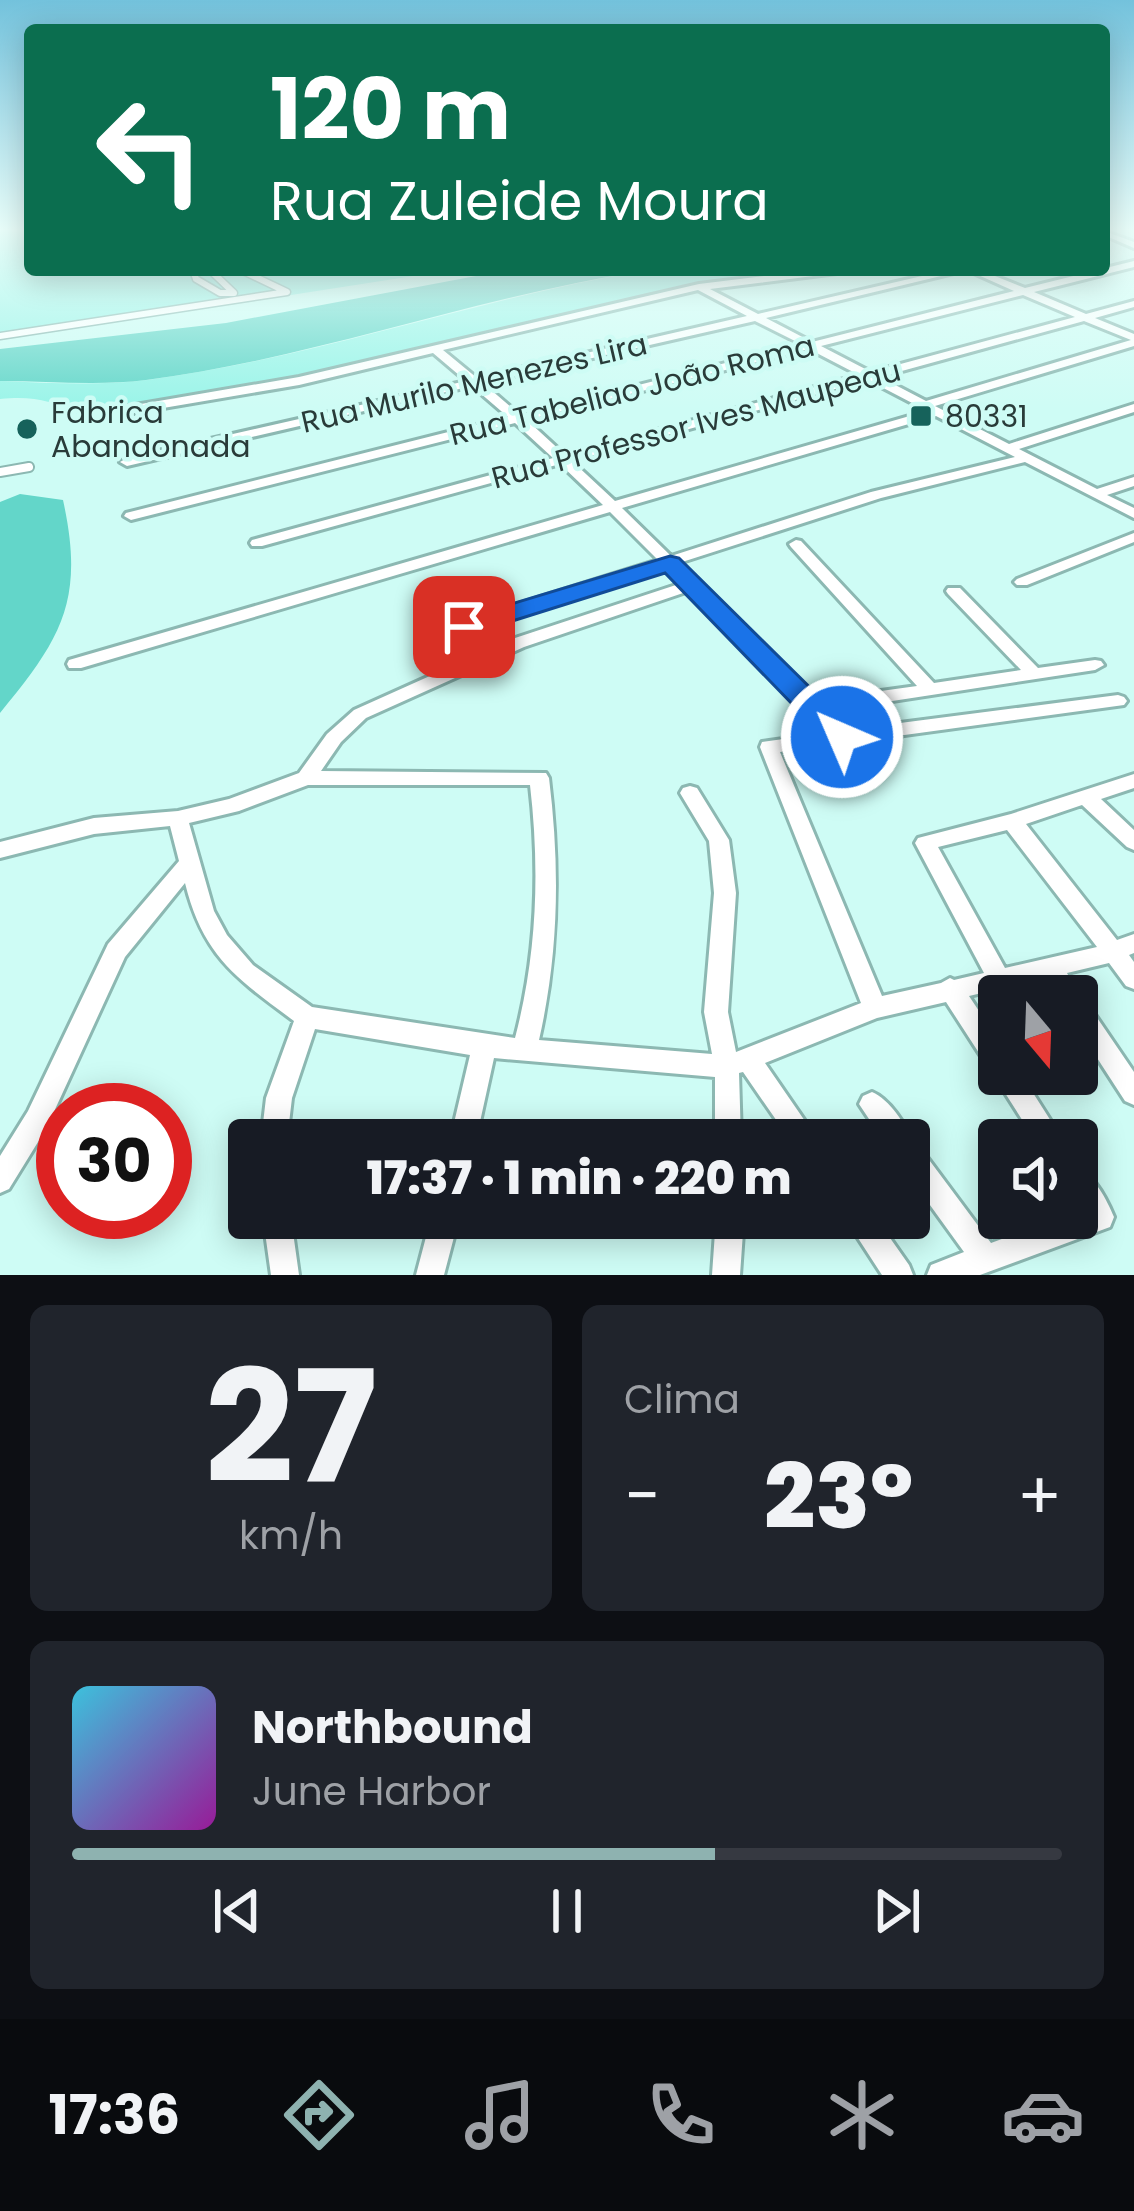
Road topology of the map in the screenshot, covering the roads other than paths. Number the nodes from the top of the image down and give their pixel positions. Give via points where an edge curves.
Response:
1 (284, 290) edge
2 (681, 290) edge
3 (707, 290) edge
4 (874, 290) edge
5 (1021, 290) edge
6 (1031, 290) edge
7 (1025, 292) junction
8 (1134, 304) edge
9 (1084, 317) junction
10 (757, 318) junction
11 (0, 335) edge
12 (1134, 341) edge
13 (810, 346) junction
14 (437, 351) junction
15 (867, 377) junction
16 (477, 382) junction
17 (1134, 408) edge
18 (928, 409) junction
19 (116, 412) dead end
20 (517, 418) junction
21 (1009, 448) junction
22 (1028, 458) junction
23 (563, 461) junction
24 (127, 462) dead end
25 (29, 467) dead end
26 (0, 472) edge
27 (1134, 481) edge
28 (1096, 494) junction
29 (614, 507) junction
30 (1134, 514) edge
31 (131, 516) dead end
32 (1134, 537) edge
33 (257, 543) dead end
34 (796, 544) dead end
35 (670, 563) junction
36 (1022, 582) dead end
37 (692, 585) junction
38 (954, 591) dead end
39 (464, 627) dead end
40 (75, 664) dead end
41 (1095, 665) dead end
42 (1034, 674) junction
43 (930, 689) junction
44 (1118, 701) dead end
45 (812, 707) junction
46 (842, 737) junction
47 (306, 778) junction
48 (1134, 781) edge
49 (690, 794) dead end
50 (1086, 797) junction
51 (178, 818) junction
52 (1012, 821) junction
53 (1134, 842) edge
54 (0, 850) edge
55 (190, 862) junction
56 (1123, 948) edge
57 (1050, 966) junction
58 (997, 975) edge
59 (1003, 975) edge
60 (1056, 975) edge
61 (1134, 979) edge
62 (978, 981) edge
63 (950, 988) junction
64 (875, 1008) junction
65 (307, 1016) junction
66 (978, 1030) edge
67 (1098, 1039) edge
68 (484, 1046) junction
69 (524, 1051) junction
70 (738, 1063) junction
71 (1134, 1093) edge
72 (872, 1104) dead end
73 (276, 1119) edge
74 (468, 1119) edge
75 (731, 1119) edge
76 (787, 1119) edge
77 (883, 1119) edge
78 (0, 1180) edge
79 (930, 1183) edge
80 (280, 1239) edge
81 (439, 1239) edge
82 (729, 1239) edge
83 (874, 1239) edge
84 (1037, 1239) edge
85 (985, 1258) junction
86 (285, 1275) edge
87 (430, 1275) edge
88 (726, 1275) edge
89 (899, 1275) edge
90 (940, 1275) edge

1 - 11 lane
2 - 14 street
3 - 10 street
4 - 10 street, Rua Murilo Menezes Lira
5 - 7 street
6 - 7 street, Rua Tabeliao João Roma
7 - 9 street
7 - 13 street, Rua Tabeliao João Roma
8 - 9 street, Rua Professor Ives Maupeau
9 - 12 street
9 - 15 street, Rua Professor Ives Maupeau
10 - 13 street
10 - 16 street, Rua Murilo Menezes Lira
12 - 18 street
13 - 15 street
13 - 20 street, Rua Tabeliao João Roma
14 - 16 street
14 - 19 street
15 - 18 street
15 - 23 street, Rua Professor Ives Maupeau
16 - 20 street
16 - 24 street, Rua Murilo Menezes Lira
17 - 21 street
18 - 21 street
18 - 29 street
20 - 23 street
20 - 31 street, Rua Tabeliao João Roma
21 - 22 street
22 - 28 street
22 - 35 street via 876,495
23 - 29 street
23 - 33 street, Rua Professor Ives Maupeau
25 - 26 lane
27 - 28 street
28 - 30 street
29 - 35 street
29 - 40 street
32 - 36 street
34 - 43 street
35 - 37 street
35 - 39 street
37 - 45 street
37 - 47 street via 518,643 360,714
38 - 42 street
41 - 42 street
42 - 43 street
43 - 45 street
44 - 46 street
45 - 46 street
46 - 64 street via 769,747
47 - 51 street
47 - 69 street via 539,778 548,896 543,980
48 - 50 street
49 - 70 street via 718,840 725,892 716,1012
50 - 52 street
50 - 53 street
51 - 54 street via 94,826
51 - 55 street
52 - 56 street
52 - 58 street via 925,843
55 - 65 street via 219,942 244,972
55 - 78 street via 116,951
56 - 57 street
56 - 61 street
57 - 59 street
57 - 60 street
62 - 63 street
63 - 64 street
63 - 66 street
64 - 70 street
65 - 68 street
65 - 73 street
67 - 71 street
68 - 69 street
68 - 74 street
69 - 70 street
70 - 75 street
70 - 76 street
72 - 77 street
79 - 85 street
80 - 86 street
81 - 87 street
82 - 88 street
83 - 89 street
84 - 85 street
85 - 90 street

